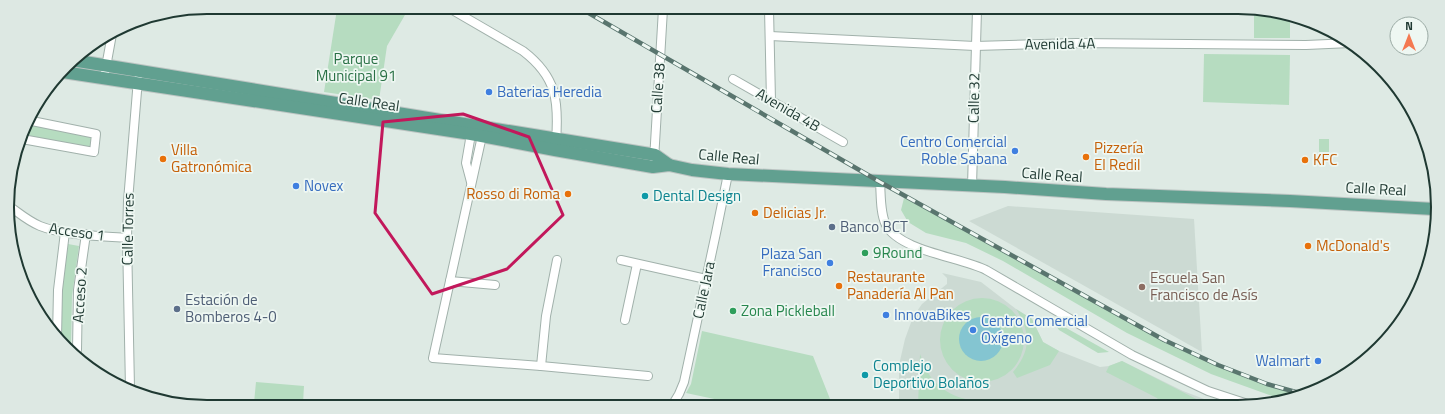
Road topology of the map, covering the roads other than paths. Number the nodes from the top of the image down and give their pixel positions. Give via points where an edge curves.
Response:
1 (459, 14) edge
2 (663, 14) edge
3 (769, 14) edge
4 (976, 14) edge
5 (770, 36) junction
6 (111, 40) edge
7 (1340, 44) edge
8 (975, 46) junction
9 (79, 63) edge
10 (70, 72) edge
11 (105, 72) junction
12 (138, 77) junction
13 (733, 79) dead end
14 (771, 101) junction
15 (34, 121) edge
16 (476, 135) junction
17 (26, 140) edge
18 (843, 142) dead end
19 (556, 145) junction
20 (654, 161) junction
21 (728, 174) junction
22 (880, 182) junction
23 (972, 186) junction
24 (1431, 208) edge
25 (14, 209) edge
26 (65, 232) junction
27 (86, 234) junction
28 (127, 238) junction
29 (557, 260) dead end
30 (621, 260) dead end
31 (637, 264) junction
32 (706, 279) junction
33 (450, 280) junction
34 (495, 285) dead end
35 (625, 320) dead end
36 (57, 328) edge
37 (77, 349) edge
38 (541, 366) junction
39 (648, 376) dead end
40 (130, 384) edge
41 (675, 400) edge
42 (1237, 400) edge

1 - 19 street via 524,51 543,68 555,96
2 - 20 street, Calle 38
3 - 5 street
4 - 8 street, Calle 32
5 - 8 street, Avenida 4A
5 - 14 street
6 - 11 street
7 - 8 street, Avenida 4A via 1076,43
8 - 23 street, Calle 32
9 - 11 main road, Calle Real
10 - 11 main road, Calle Real
11 - 12 main road, Calle Real
12 - 16 main road, Calle Real
12 - 19 main road, Calle Real via 476,126
12 - 28 street, Calle Torres
13 - 14 street, Avenida 4B
14 - 18 street, Avenida 4B
15 - 17 street via 96,134 94,152
16 - 19 main road, Calle Real
16 - 33 street via 466,163 472,185
19 - 20 main road, Calle Real
20 - 21 main road, Calle Real via 692,170
21 - 22 main road, Calle Real
21 - 32 street, Calle Jara
22 - 23 main road, Calle Real
22 - 42 street via 886,225 907,243 986,270 1132,355 1208,390
23 - 24 main road, Calle Real
25 - 26 street, Acceso 1 via 41,227
26 - 27 street, Acceso 1
26 - 36 street, Acceso 2 via 58,290
27 - 28 street, Acceso 1
27 - 37 street, Acceso 2 via 78,290
28 - 40 street, Calle Torres
29 - 38 street via 546,316
30 - 31 street
31 - 32 street
31 - 35 street
32 - 41 street, Calle Jara via 684,382
33 - 34 street
33 - 38 street via 432,358
38 - 39 street

